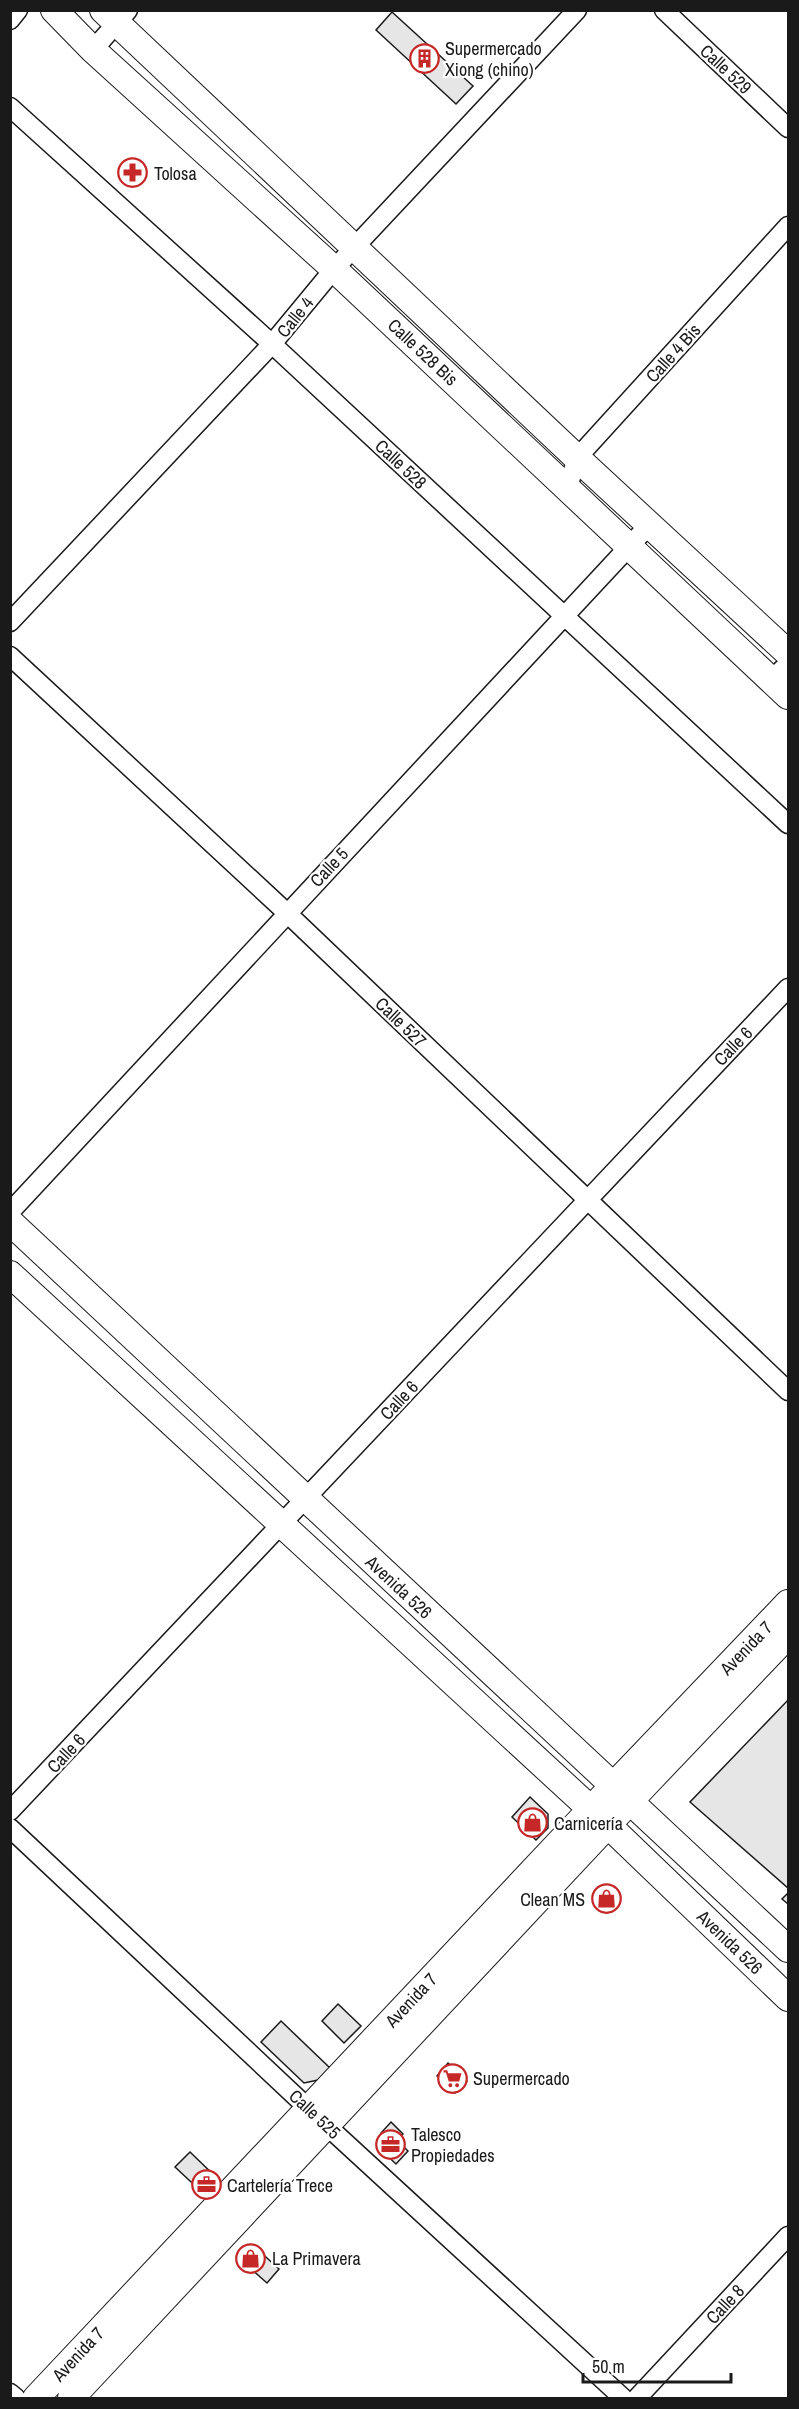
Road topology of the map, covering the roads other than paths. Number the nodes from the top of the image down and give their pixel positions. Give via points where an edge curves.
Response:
1 (18, 10) edge
2 (54, 10) edge
3 (577, 10) edge
4 (664, 10) edge
5 (116, 15) edge
6 (10, 20) edge
7 (93, 51) junction
8 (10, 107) edge
9 (789, 128) edge
10 (789, 226) edge
11 (355, 248) junction
12 (334, 269) junction
13 (272, 344) junction
14 (577, 458) junction
15 (568, 487) junction
16 (650, 524) junction
17 (629, 545) junction
18 (563, 616) junction
19 (10, 622) edge
20 (789, 653) edge
21 (10, 657) edge
22 (783, 680) edge
23 (789, 824) edge
24 (287, 913) junction
25 (789, 988) edge
26 (587, 1199) junction
27 (10, 1212) edge
28 (10, 1222) edge
29 (10, 1274) edge
30 (789, 1391) edge
31 (305, 1500) junction
32 (281, 1524) junction
33 (789, 1604) edge
34 (789, 1635) edge
35 (622, 1793) junction
36 (10, 1811) edge
37 (600, 1818) junction
38 (10, 1828) edge
39 (789, 1949) edge
40 (789, 1998) edge
41 (317, 2116) junction
42 (789, 2236) edge
43 (10, 2393) edge
44 (16, 2398) edge
45 (36, 2398) edge
46 (71, 2398) edge
47 (622, 2398) edge
48 (637, 2398) edge

1 - 6 street
2 - 7 main road, Calle 528 Bis
3 - 11 street, Calle 4
4 - 9 street, Calle 529
5 - 7 street
5 - 11 main road, Calle 528 Bis
7 - 12 main road, Calle 528 Bis
8 - 13 street, Calle 528
10 - 14 street, Calle 4 Bis
11 - 12 street, Calle 4
11 - 14 main road, Calle 528 Bis
12 - 13 street, Calle 4
12 - 15 main road, Calle 528 Bis
13 - 18 street, Calle 528
13 - 19 street, Calle 4
14 - 15 street, Calle 4 Bis
14 - 16 main road, Calle 528 Bis
15 - 17 main road, Calle 528 Bis
16 - 17 street, Calle 5
16 - 20 main road, Calle 528 Bis
17 - 18 street, Calle 5
17 - 22 main road, Calle 528 Bis
18 - 23 street, Calle 528
18 - 24 street, Calle 5
21 - 24 street, Calle 527
24 - 26 street, Calle 527
24 - 27 street, Calle 5
25 - 26 street, Calle 6
26 - 30 street, Calle 527
26 - 31 street, Calle 6
28 - 31 main road, Avenida 526
29 - 32 main road, Avenida 526
31 - 32 street, Calle 6
31 - 35 main road, Avenida 526
32 - 36 street, Calle 6
32 - 37 main road, Avenida 526
33 - 35 main road, Avenida 7
34 - 35 main road, Avenida 7
35 - 37 main road, Avenida 7
35 - 39 main road, Avenida 526
37 - 40 main road, Avenida 526
37 - 41 main road, Avenida 7
38 - 41 street, Calle 525
41 - 45 main road, Avenida 7
41 - 46 main road, Avenida 7
41 - 47 street, Calle 525
42 - 48 street, Calle 8
43 - 44 street

